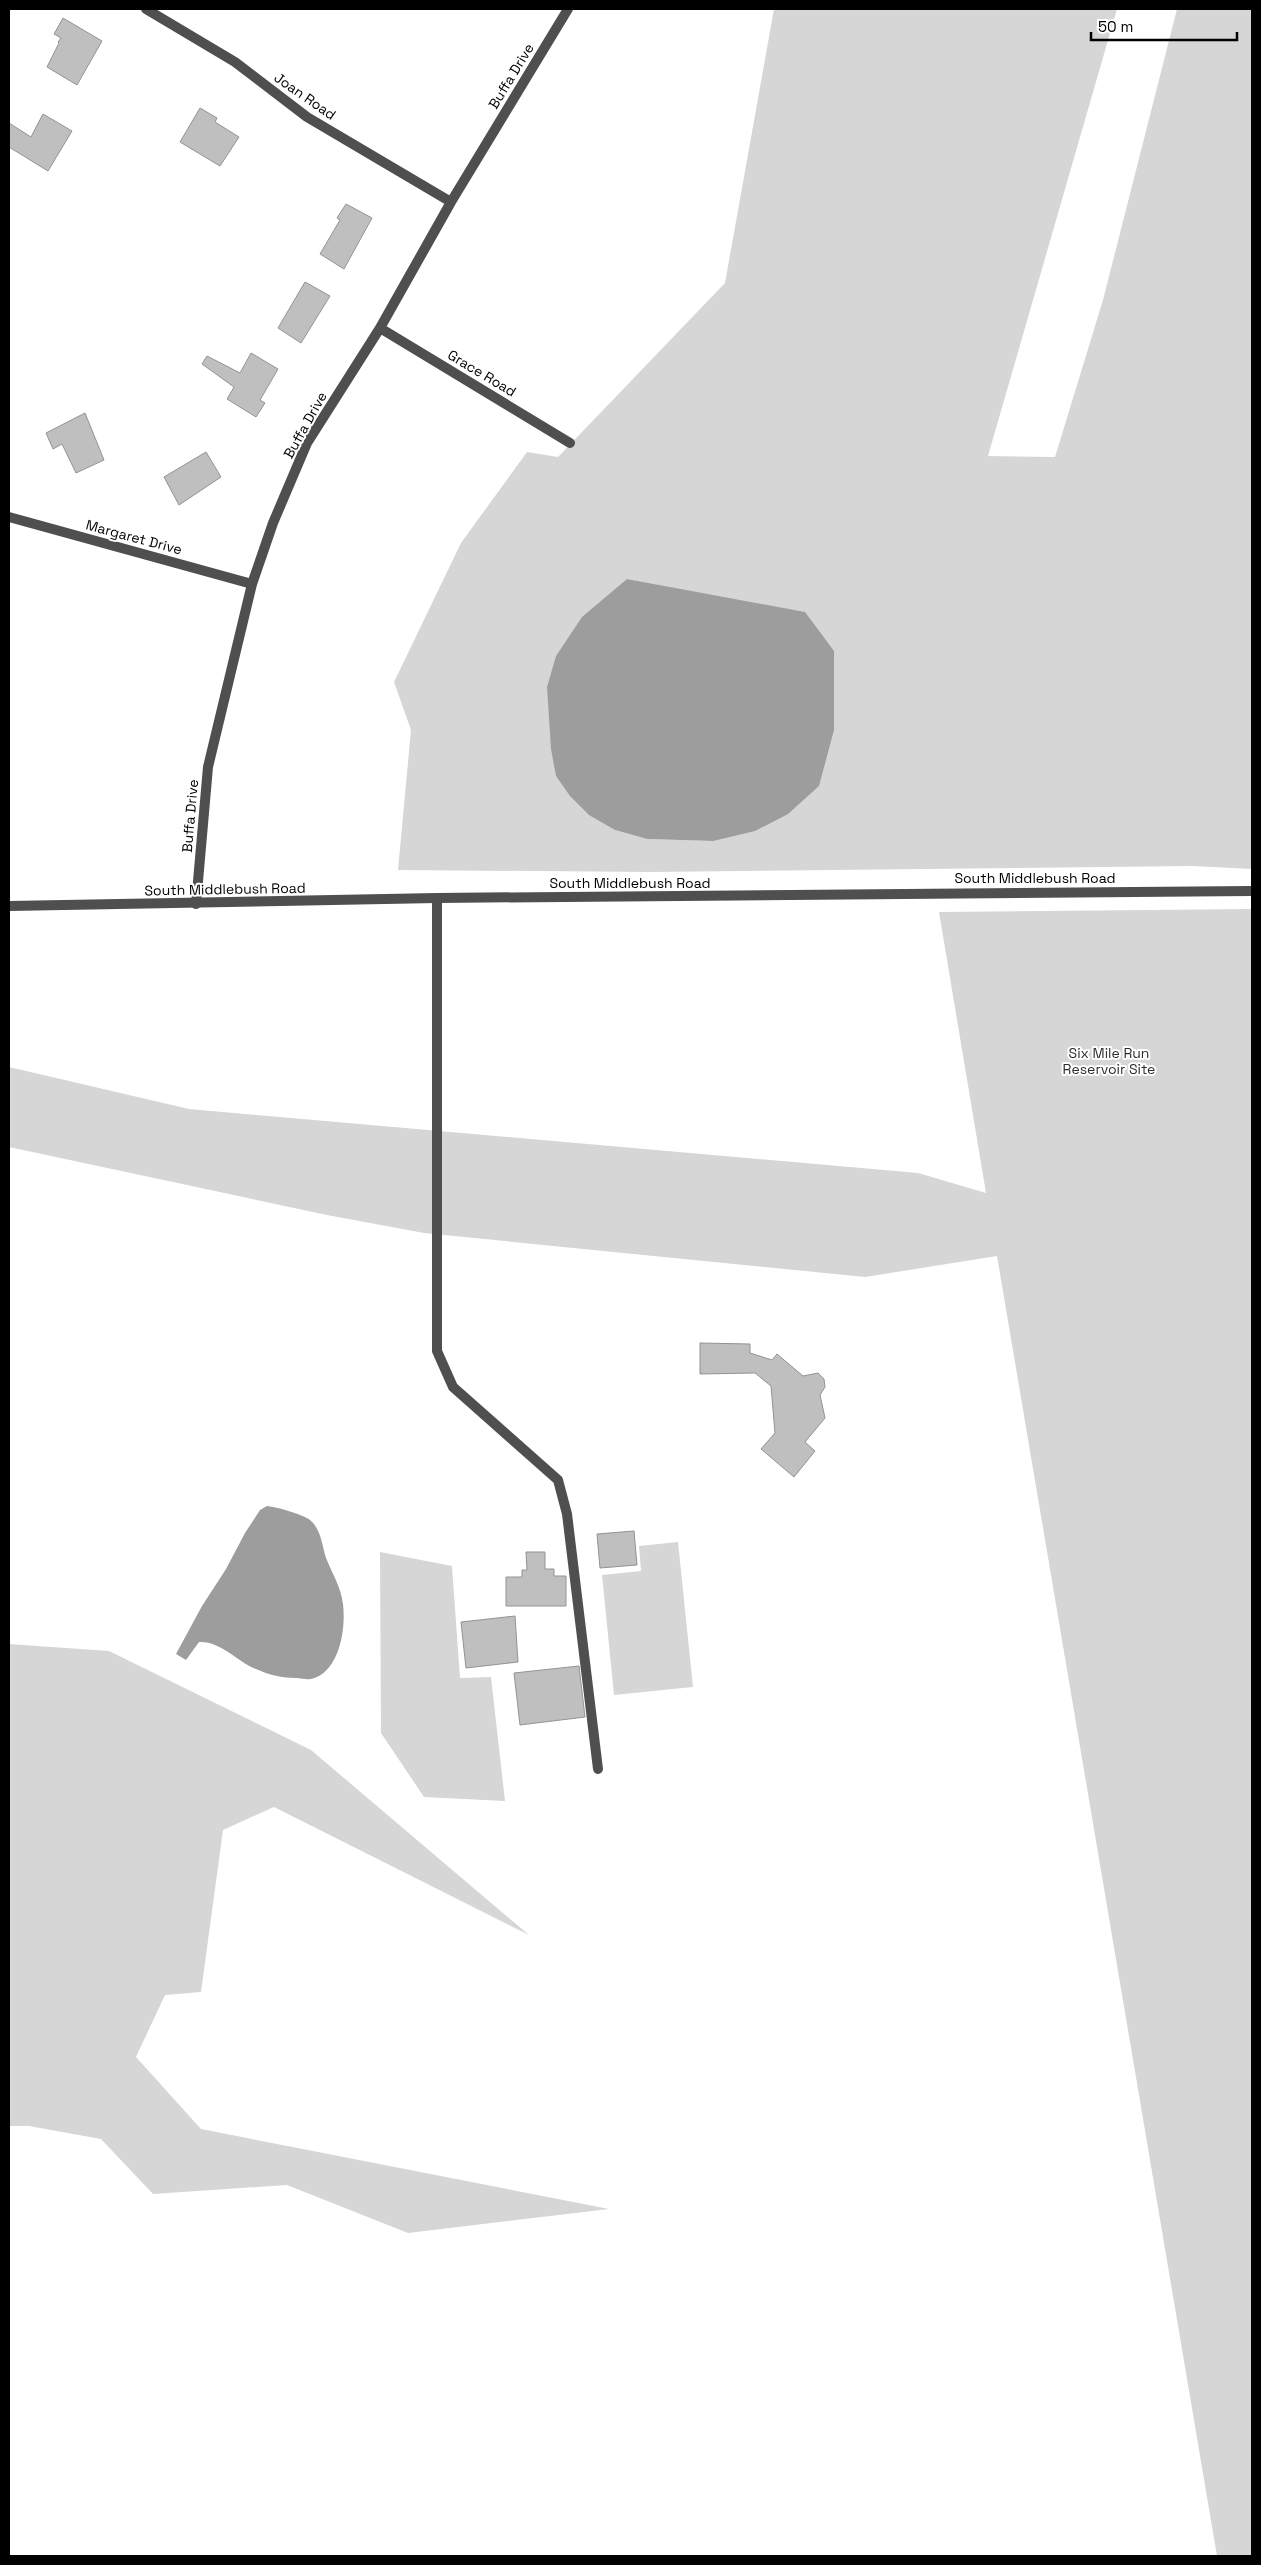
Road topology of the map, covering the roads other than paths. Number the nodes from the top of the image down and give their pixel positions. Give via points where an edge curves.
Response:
1 (146, 9) edge
2 (568, 9) edge
3 (451, 202) junction
4 (380, 328) junction
5 (570, 443) dead end
6 (9, 517) edge
7 (252, 584) junction
8 (1252, 891) edge
9 (437, 898) junction
10 (196, 904) junction
11 (9, 906) edge
12 (598, 1769) dead end

1 - 3 street, Joan Road via 235,62 307,117
2 - 3 street, Buffa Drive
3 - 4 street, Buffa Drive
4 - 5 street, Grace Road
4 - 7 street, Buffa Drive via 307,443 273,523
6 - 7 street, Margaret Drive
7 - 10 street, Buffa Drive via 208,767
8 - 9 street, South Middlebush Road
9 - 10 street, South Middlebush Road
9 - 12 street via 437,1351 453,1387 558,1480 568,1514
10 - 11 street, South Middlebush Road

